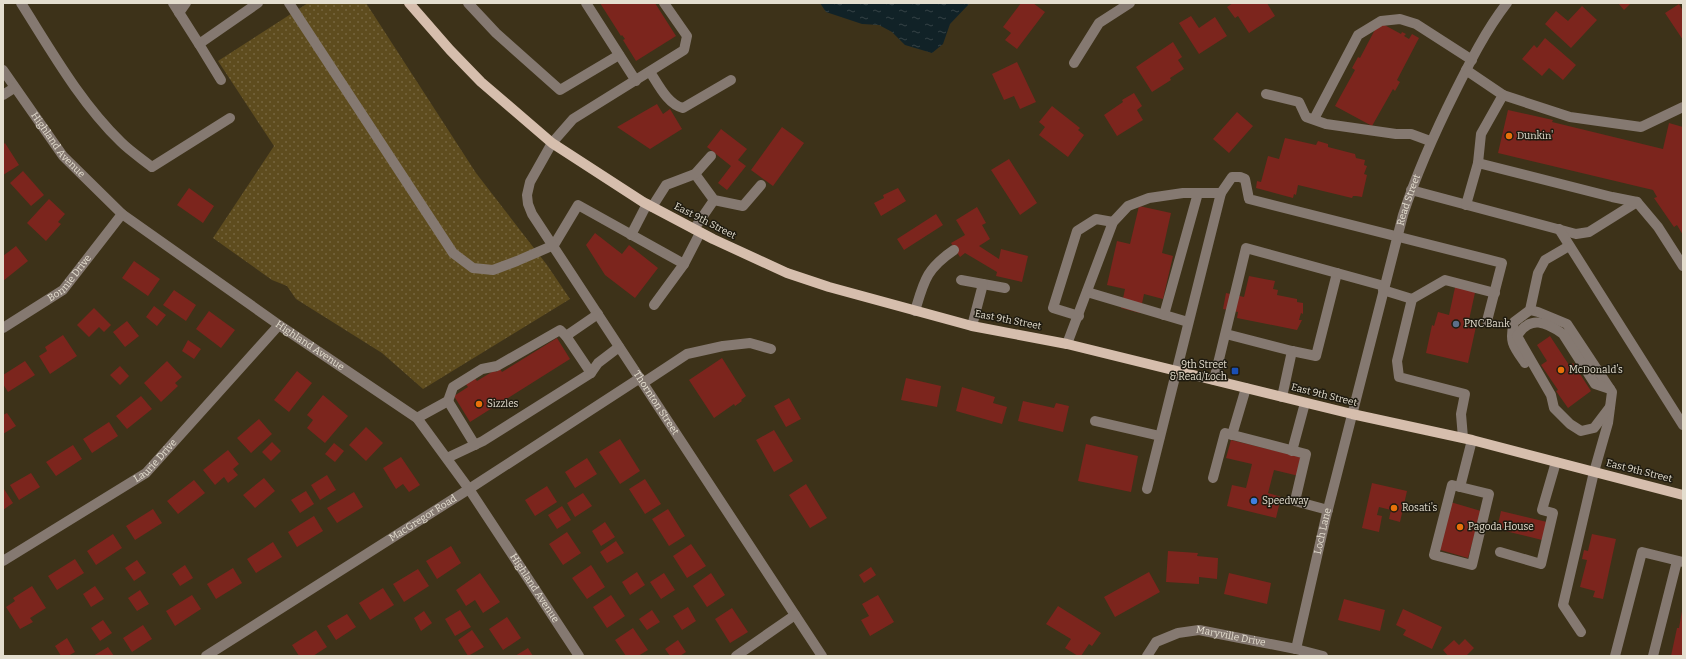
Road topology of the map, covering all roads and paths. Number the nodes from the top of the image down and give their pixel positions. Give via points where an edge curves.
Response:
1 (21, 3) edge
2 (173, 3) edge
3 (186, 3) edge
4 (258, 3) edge
5 (289, 3) edge
6 (409, 3) edge
7 (468, 3) edge
8 (586, 3) edge
9 (664, 3) edge
10 (1130, 3) edge
11 (1507, 3) edge
12 (179, 13) junction
13 (199, 44) junction
14 (619, 55) junction
15 (1472, 60) junction
16 (1074, 62) dead end
17 (3, 70) edge
18 (1466, 70) junction
19 (650, 72) junction
20 (222, 80) dead end
21 (731, 80) dead end
22 (636, 81) junction
23 (14, 88) junction
24 (1266, 94) dead end
25 (1503, 95) junction
26 (3, 96) edge
27 (1683, 107) edge
28 (230, 118) dead end
29 (1314, 120) junction
30 (1430, 141) junction
31 (552, 143) junction
32 (711, 156) dead end
33 (1478, 163) junction
34 (695, 174) junction
35 (761, 185) dead end
36 (1411, 190) junction
37 (1198, 193) junction
38 (1221, 193) junction
39 (714, 200) junction
40 (1637, 202) junction
41 (1466, 204) junction
42 (650, 206) junction
43 (122, 214) junction
44 (1112, 222) junction
45 (1559, 229) junction
46 (697, 231) junction
47 (631, 235) junction
48 (1397, 236) junction
49 (554, 245) junction
50 (1569, 246) junction
51 (954, 250) dead end
52 (684, 264) junction
53 (1683, 266) edge
54 (1337, 273) junction
55 (961, 280) dead end
56 (983, 284) junction
57 (1005, 288) dead end
58 (1384, 288) junction
59 (1087, 292) junction
60 (1495, 293) junction
61 (1412, 299) junction
62 (654, 305) dead end
63 (1530, 310) junction
64 (915, 311) junction
65 (598, 314) junction
66 (1164, 315) junction
67 (1078, 316) junction
68 (1487, 321) dead end
69 (1188, 322) junction
70 (279, 325) junction
71 (972, 326) junction
72 (3, 328) edge
73 (1226, 334) junction
74 (566, 336) junction
75 (1067, 344) junction
76 (619, 347) junction
77 (771, 349) dead end
78 (1292, 351) junction
79 (1176, 371) junction
80 (591, 373) junction
81 (1214, 380) junction
82 (641, 381) junction
83 (1246, 388) junction
84 (1610, 389) junction
85 (1282, 397) junction
86 (448, 401) junction
87 (1305, 403) junction
88 (1610, 407) junction
89 (1554, 408) junction
90 (1352, 414) junction
91 (417, 418) junction
92 (1095, 421) dead end
93 (1683, 425) edge
94 (1232, 435) junction
95 (1160, 436) junction
96 (1468, 439) junction
97 (475, 445) junction
98 (1292, 451) junction
99 (446, 458) junction
100 (1556, 462) junction
101 (1594, 472) junction
102 (1213, 478) dead end
103 (1460, 487) junction
104 (469, 489) junction
105 (1147, 489) dead end
106 (1683, 495) edge
107 (1328, 510) junction
108 (1500, 552) dead end
109 (3, 561) edge
110 (1680, 562) edge
111 (796, 615) junction
112 (1581, 632) dead end
113 (1296, 649) junction
114 (206, 656) edge
115 (579, 656) edge
116 (736, 656) edge
117 (822, 656) edge
118 (1147, 656) edge
119 (1323, 656) edge
120 (1615, 656) edge
121 (1653, 656) edge

1 - 28 street via 71,83 93,111 122,143 152,167
2 - 12 street
3 - 12 street
4 - 13 street
5 - 49 street via 453,253 473,268 494,270
6 - 31 main road, East 9th Street via 481,82
7 - 14 street via 496,33 560,90
8 - 14 street
9 - 19 street, Thornton Street via 687,36 684,50
10 - 16 street via 1099,23
11 - 15 street, Read Street
12 - 13 street
13 - 20 street
14 - 22 street
15 - 18 street, Read Street
15 - 29 street via 1416,24 1400,19 1381,21 1358,35
17 - 23 street, Highland Avenue
18 - 25 street
18 - 30 street, Read Street
19 - 21 street via 676,107 683,108
19 - 22 street, Thornton Street
22 - 31 street, Thornton Street via 573,119
23 - 26 street
23 - 43 street, Highland Avenue via 63,156
24 - 29 street via 1299,102 1306,117
25 - 27 street via 1570,117 1641,127
25 - 33 street via 1480,134
29 - 30 street via 1396,134 1411,134
30 - 36 street, Read Street
31 - 42 main road, East 9th Street
31 - 49 street, Thornton Street via 530,182 527,195 532,214
32 - 34 street
33 - 40 street
33 - 41 street
34 - 39 street
34 - 42 street via 666,185
35 - 39 street via 744,206
36 - 41 street
36 - 48 street, Read Street
37 - 38 street
37 - 44 street via 1149,198 1128,206
37 - 66 street
38 - 48 street via 1232,177 1240,176 1245,179 1249,199
38 - 69 street
39 - 46 street
40 - 45 street via 1589,232 1576,234
40 - 53 street via 1658,227
41 - 45 street
42 - 46 main road, East 9th Street
42 - 47 street
43 - 70 street, Highland Avenue
43 - 72 street, Bonnie Drive via 63,290
44 - 59 street
44 - 67 street via 1096,219 1077,231 1053,308
45 - 50 street
46 - 52 street
46 - 64 main road, East 9th Street via 787,273
47 - 49 street via 578,205
47 - 52 street
48 - 58 street, Read Street
48 - 60 street via 1502,263
49 - 65 street, Thornton Street
50 - 63 street via 1545,260 1538,273
50 - 93 street
51 - 64 street via 941,259 928,274
52 - 62 street
54 - 58 street
54 - 73 street via 1246,248
54 - 78 street via 1316,356
55 - 56 street
56 - 57 street
56 - 71 street
58 - 61 street
58 - 90 street, Read Street
59 - 66 street
59 - 67 street
60 - 61 street via 1445,280
60 - 68 street
61 - 96 street via 1397,361 1399,377 1465,394 1461,414
63 - 84 street via 1567,324
63 - 89 street via 1514,322 1510,334 1513,346
64 - 71 main road, East 9th Street
65 - 74 street
65 - 76 street, Thornton Street
66 - 69 street
67 - 75 street
69 - 79 street
70 - 91 street, Highland Avenue
70 - 109 street, Laurie Drive via 146,473
71 - 75 main road, East 9th Street
73 - 78 street
73 - 81 street
74 - 80 street
74 - 86 street via 560,330 497,366 482,369 453,387
75 - 79 main road, East 9th Street
76 - 80 street via 598,363
76 - 82 street, Thornton Street
77 - 82 street, MacGregor Road via 750,344 723,346 688,354
78 - 85 street
79 - 81 main road, East 9th Street
79 - 95 street
80 - 97 street
81 - 83 main road, East 9th Street
82 - 104 street, MacGregor Road
82 - 111 street, Thornton Street
83 - 85 main road, East 9th Street
83 - 94 street
84 - 88 street
84 - 89 street via 1595,384 1563,334 1547,324 1530,324 1522,328 1518,336 1551,395
85 - 87 main road, East 9th Street
86 - 91 street
86 - 97 street
87 - 90 main road, East 9th Street
87 - 98 street
88 - 89 street via 1594,428 1581,431
88 - 101 street
90 - 96 main road, East 9th Street
90 - 107 street, Loch Lane
91 - 99 street, Highland Avenue
92 - 95 street
94 - 98 street
94 - 102 street via 1225,433
95 - 105 street
96 - 100 main road, East 9th Street
96 - 103 street
97 - 99 street
98 - 107 street via 1306,454 1295,501
99 - 104 street, Highland Avenue
100 - 101 main road, East 9th Street
100 - 108 street via 1542,510 1553,513 1541,564
101 - 106 main road, East 9th Street
101 - 112 street via 1563,605
103 - 103 street via 1452,485 1434,555 1472,565 1489,494
104 - 114 street, MacGregor Road
104 - 115 street, Highland Avenue
107 - 113 street, Loch Lane
110 - 120 street via 1642,552
110 - 121 street
111 - 116 street
111 - 117 street, Thornton Street
113 - 118 street, Maryville Drive via 1200,630 1156,642
113 - 119 street, Maryville Drive

